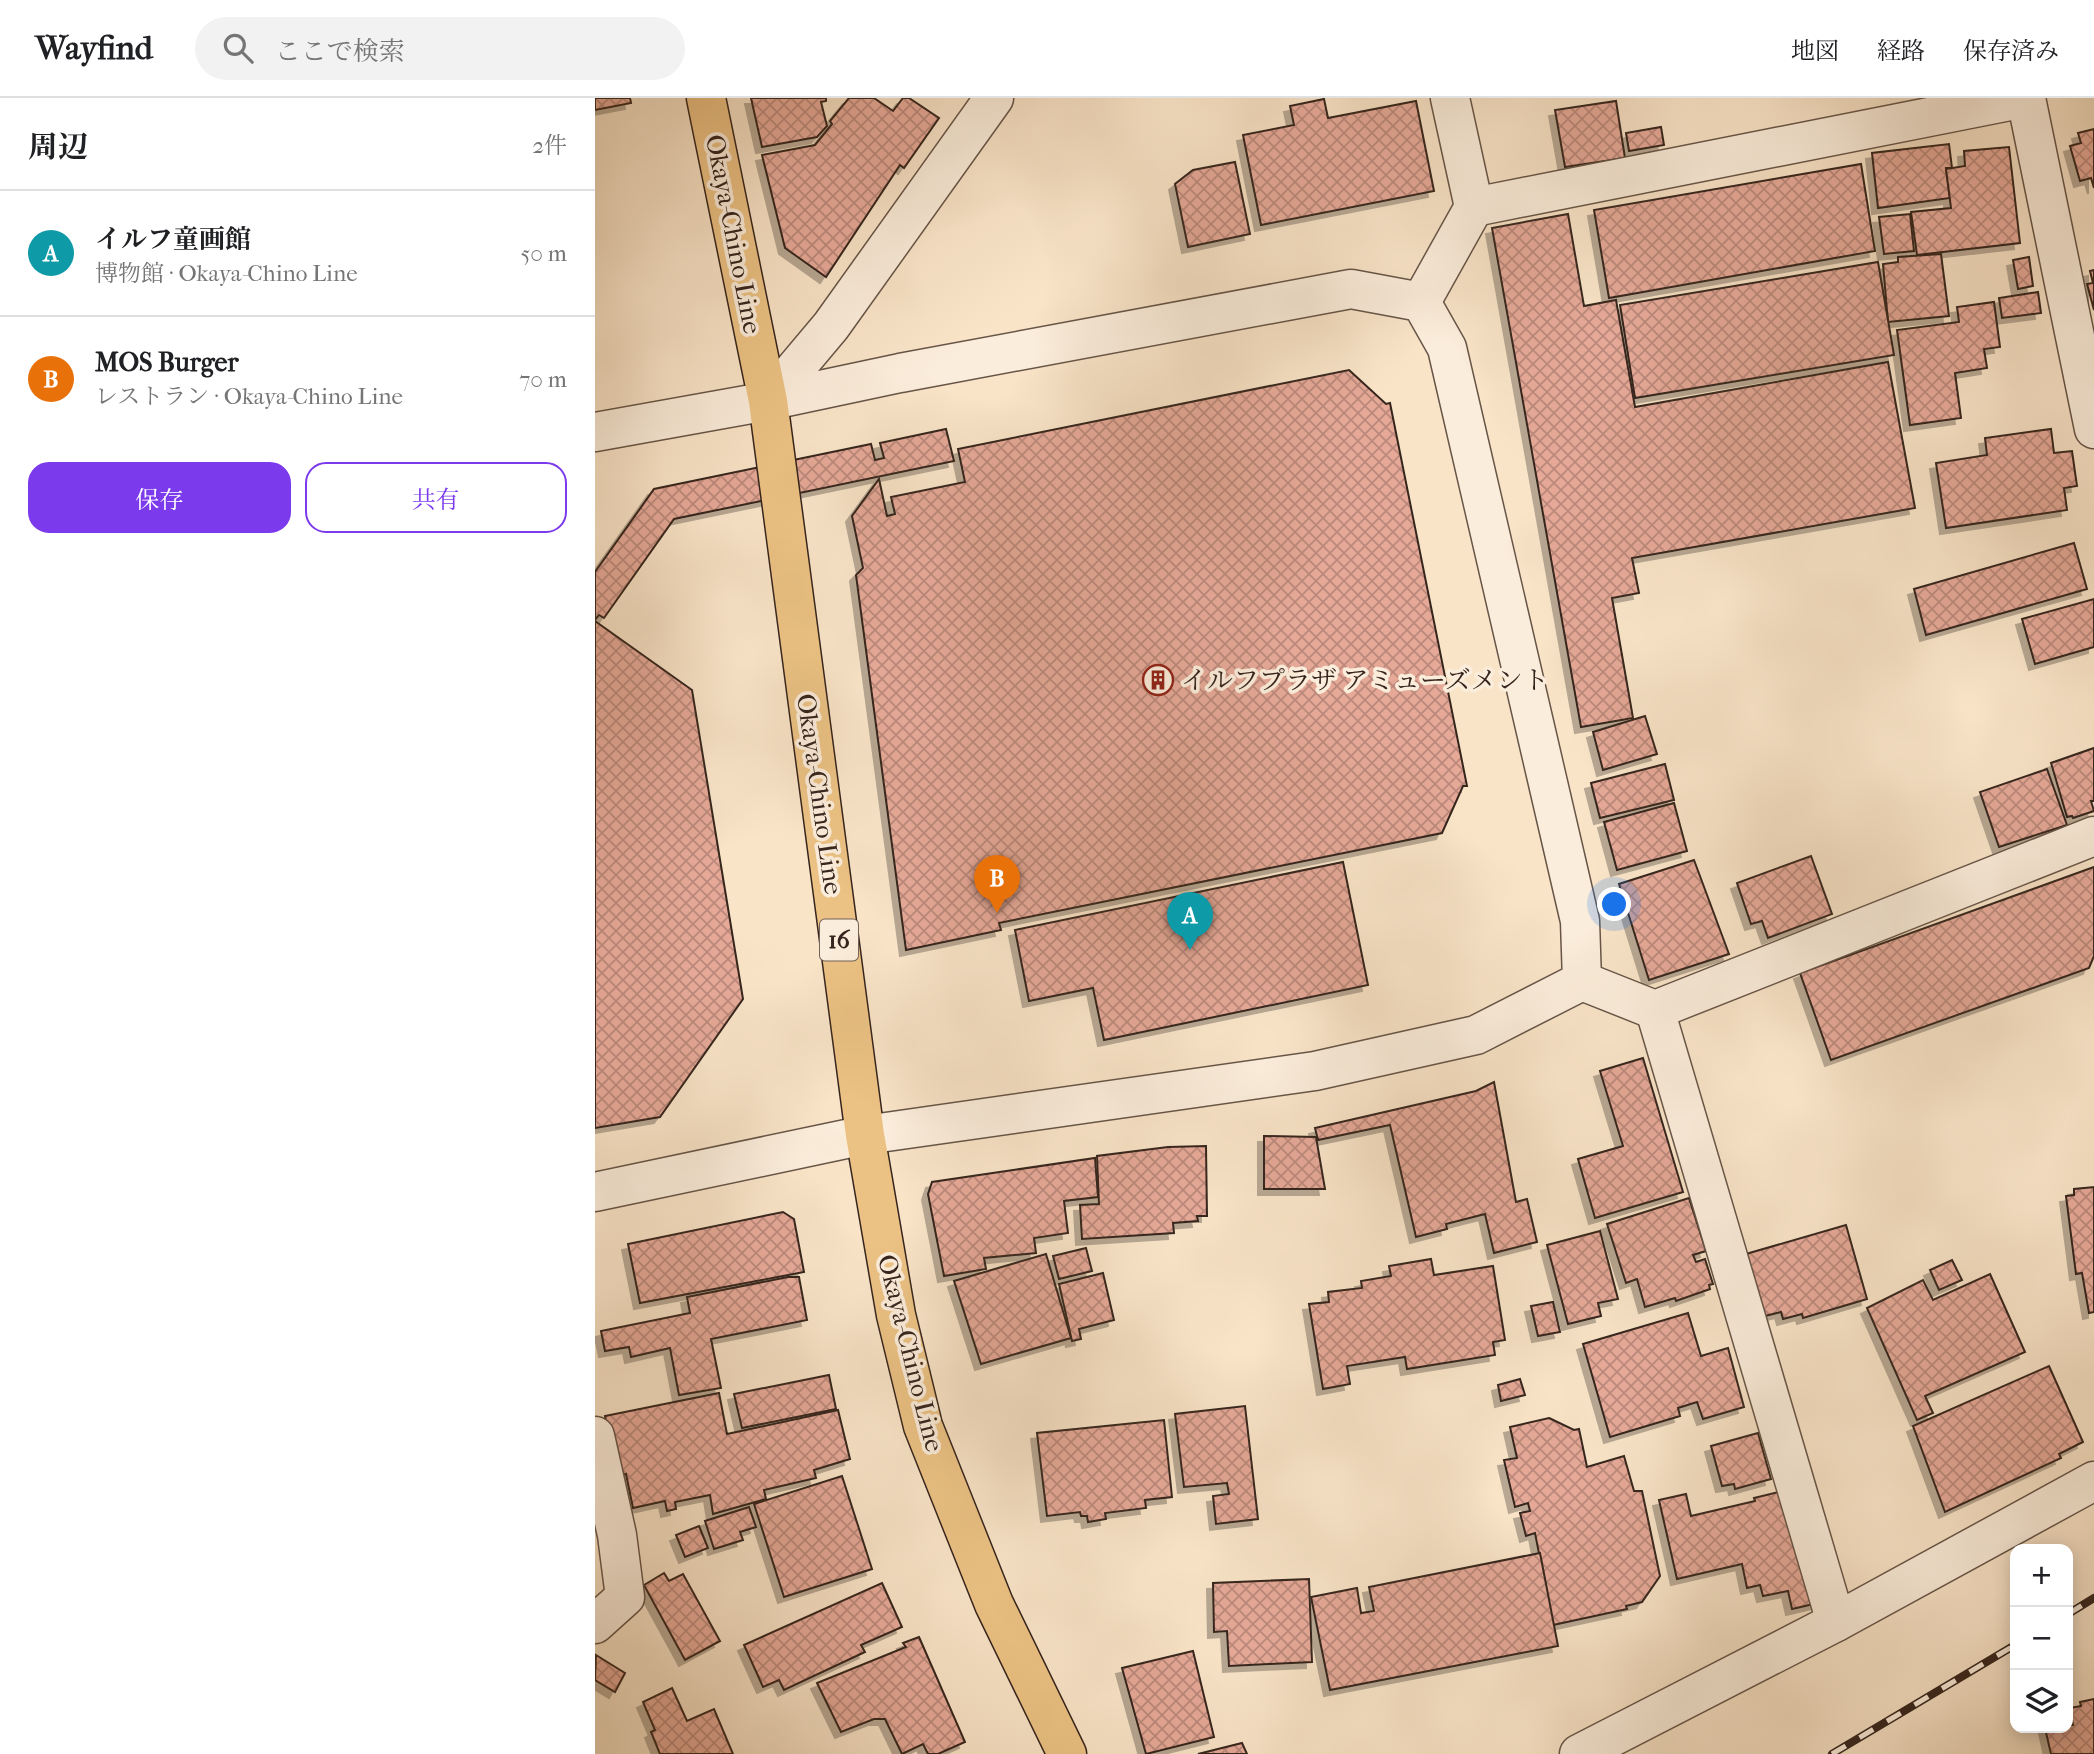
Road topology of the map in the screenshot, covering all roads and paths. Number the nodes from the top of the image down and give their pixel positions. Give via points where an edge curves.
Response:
1 (706, 98) edge
2 (994, 98) edge
3 (1450, 98) edge
4 (2007, 100) edge
5 (1474, 207) junction
6 (1421, 302) junction
7 (768, 401) junction
8 (2094, 429) edge
9 (595, 432) edge
10 (2094, 836) edge
11 (1582, 981) junction
12 (1654, 1010) junction
13 (865, 1135) junction
14 (595, 1192) edge
15 (595, 1436) edge
16 (2094, 1481) edge
17 (1836, 1622) junction
18 (595, 1624) edge
19 (1067, 1754) edge
20 (1579, 1754) edge

1 - 7 main road, Okaya-Chino Line / 16
2 - 7 street via 831,326
3 - 5 street
4 - 5 street
4 - 8 street
5 - 6 street
6 - 7 street via 1350,289
6 - 11 street via 1447,348 1580,921
7 - 9 street
7 - 13 main road, Okaya-Chino Line / 16
10 - 12 street
11 - 12 street
11 - 13 street via 1476,1035 1315,1071
12 - 17 street
13 - 14 street
13 - 19 main road, Okaya-Chino Line / 16 via 896,1315 923,1426 994,1604
15 - 18 street via 625,1597
16 - 17 street
17 - 20 street

